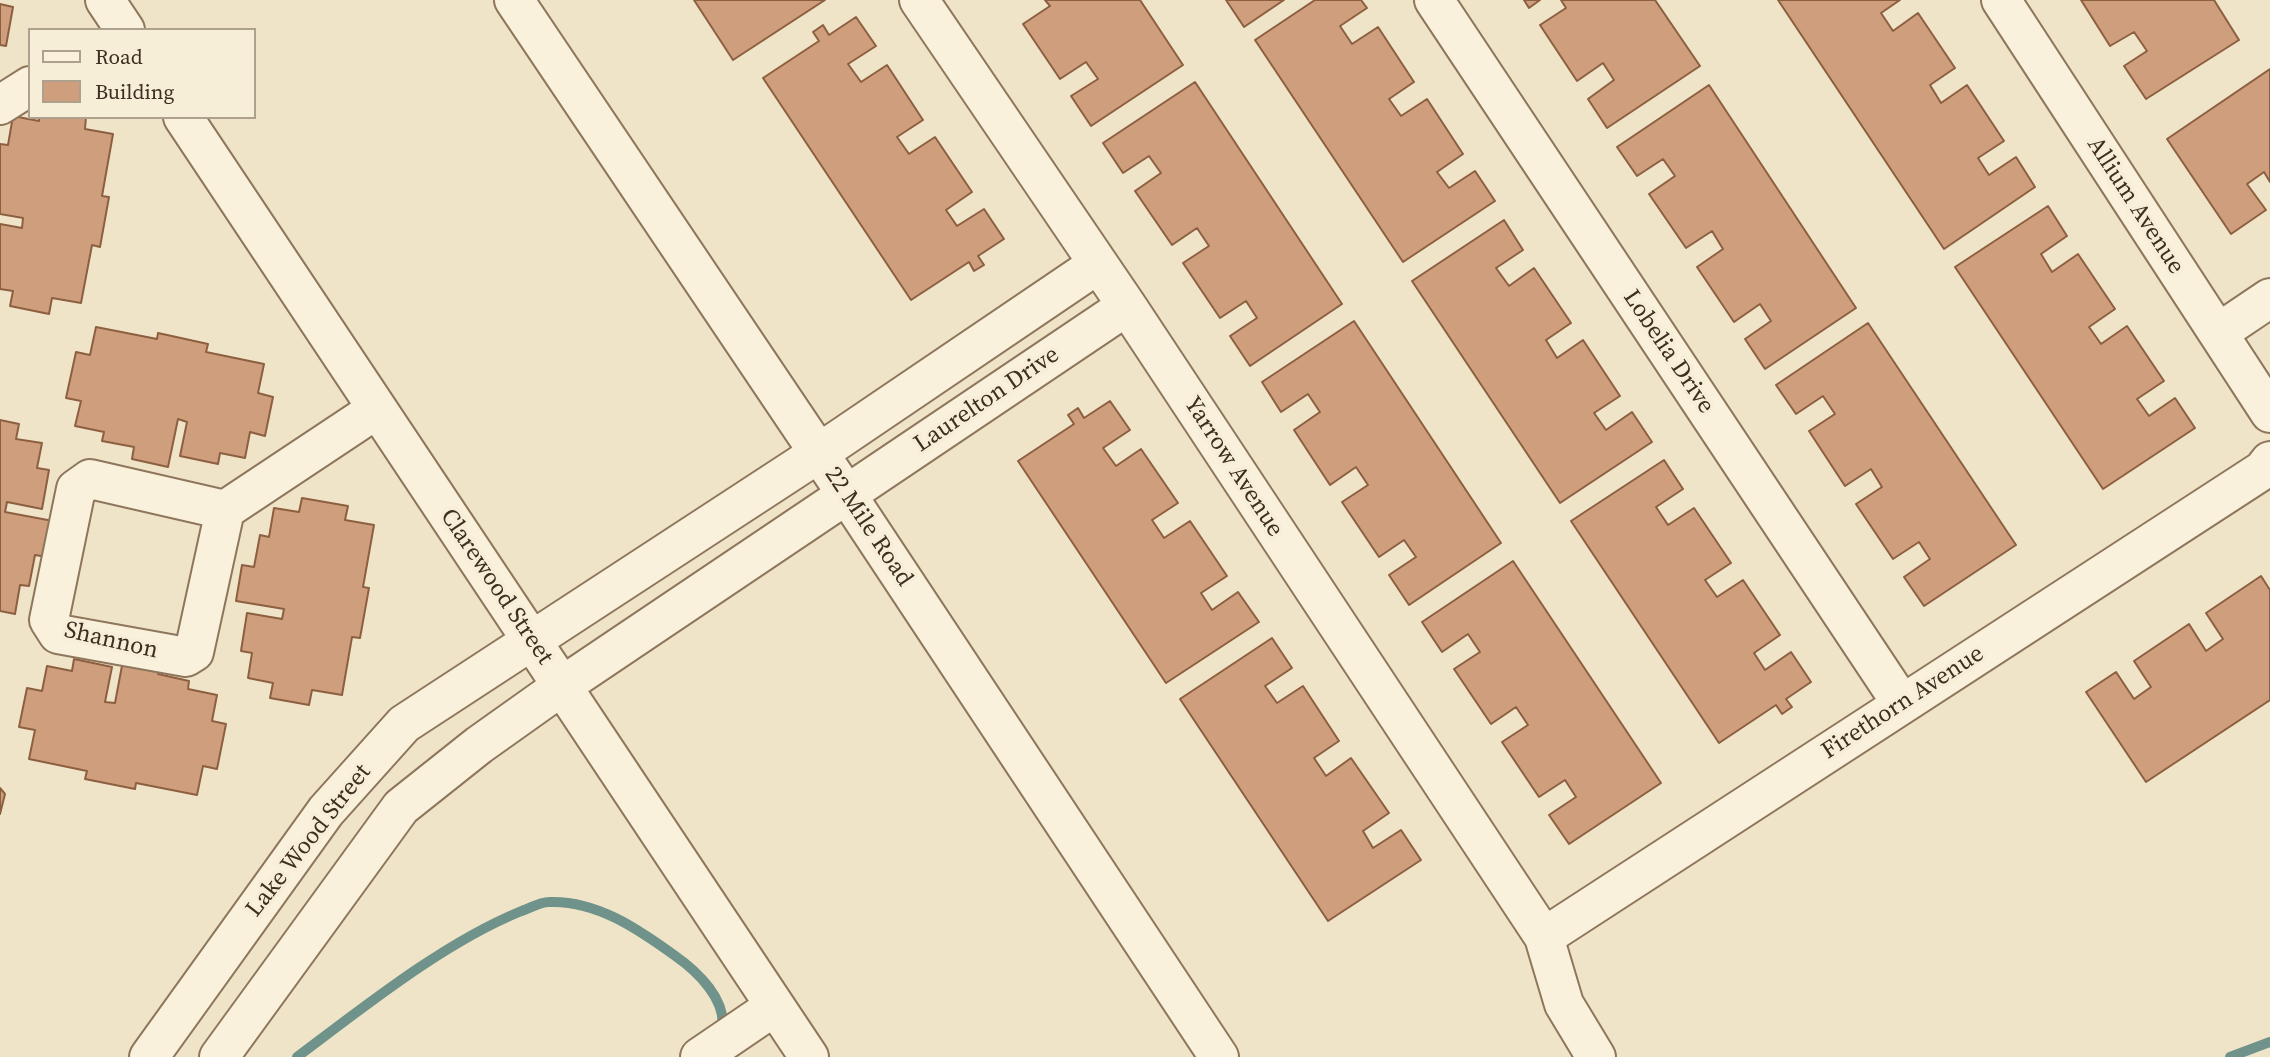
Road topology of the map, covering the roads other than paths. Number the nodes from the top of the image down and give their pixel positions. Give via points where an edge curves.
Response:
1 (514, 0) edge
2 (919, 0) edge
3 (1434, 0) edge
4 (2001, 0) edge
5 (28, 87) edge
6 (0, 105) edge
7 (184, 119) edge
8 (1098, 264) junction
9 (2270, 298) edge
10 (1127, 306) junction
11 (2218, 333) junction
12 (377, 408) junction
13 (2270, 412) edge
14 (819, 453) junction
15 (2266, 465) edge
16 (847, 495) junction
17 (225, 510) junction
18 (531, 640) junction
19 (562, 686) junction
20 (1902, 704) junction
21 (1544, 937) junction
22 (775, 1006) junction
23 (174, 1022) junction
24 (220, 1056) edge
25 (149, 1057) edge
26 (700, 1057) edge
27 (809, 1057) edge
28 (1219, 1057) edge
29 (1596, 1057) edge

1 - 14 street, 22 Mile Road
2 - 8 street, Yarrow Avenue
3 - 20 street, Lobelia Drive
4 - 11 street, Allium Avenue
5 - 6 street
7 - 12 street, Clarewood Street
8 - 10 street, Yarrow Avenue
8 - 14 street, Laurelton Drive
9 - 11 street
10 - 16 street, Laurelton Drive
10 - 21 street, Yarrow Avenue
11 - 13 street, Allium Avenue
12 - 17 street
12 - 18 street, Clarewood Street
14 - 16 street, 22 Mile Road
14 - 18 street, Lake Wood Street
15 - 20 street, Firethorn Avenue
16 - 19 street
16 - 28 street, 22 Mile Road
17 - 17 street, Shannon via 90,480 76,489 49,620 58,634 186,657 194,652
18 - 19 street, Clarewood Street
18 - 23 street, Lake Wood Street via 404,724 326,811
19 - 22 street, Clarewood Street
19 - 24 street via 401,807
20 - 21 street, Firethorn Avenue
21 - 29 street, Yarrow Avenue via 1564,1004
22 - 26 street
22 - 27 street, Clarewood Street
23 - 24 street
23 - 25 street, Lake Wood Street

